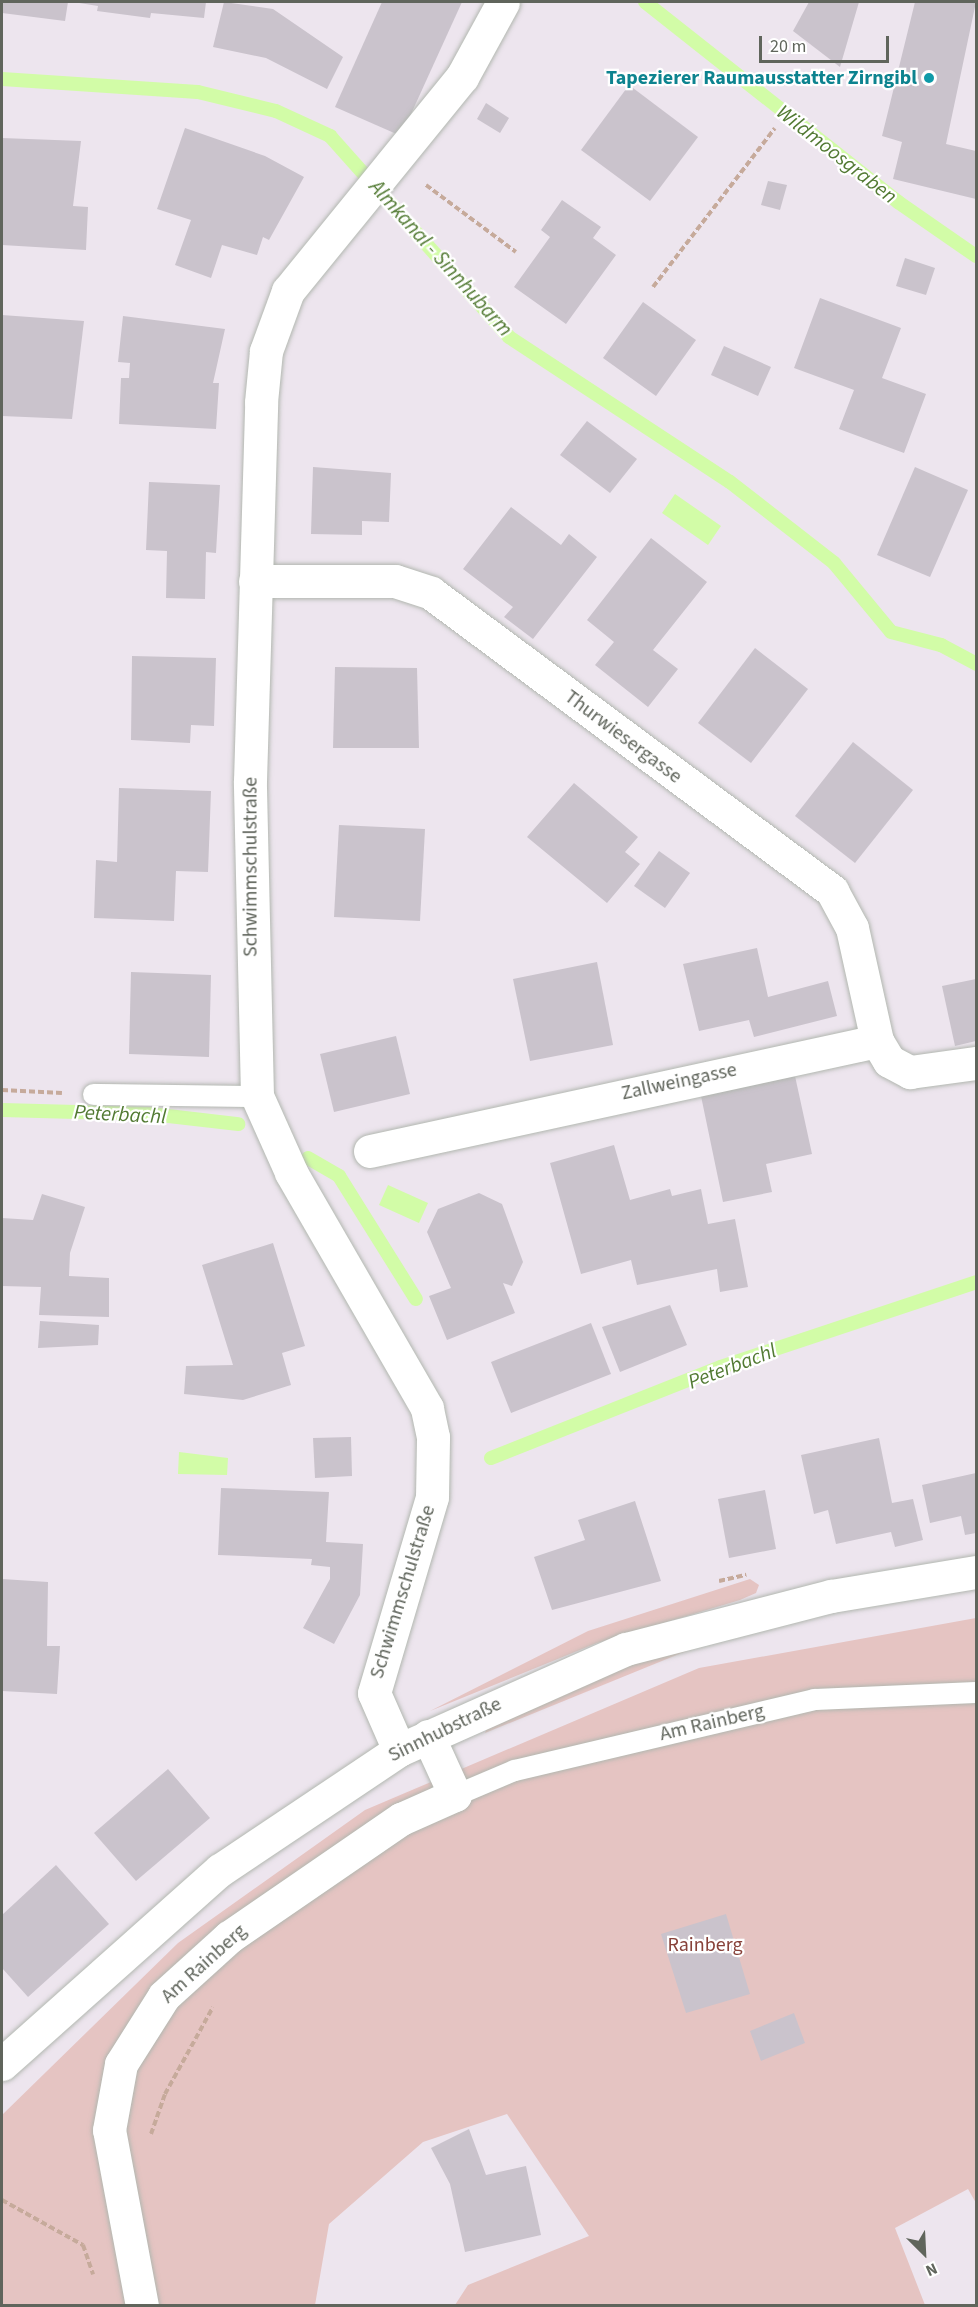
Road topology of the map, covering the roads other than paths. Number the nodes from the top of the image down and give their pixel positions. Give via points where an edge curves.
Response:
1 (502, 2) edge
2 (255, 580) junction
3 (877, 1041) junction
4 (976, 1063) edge
5 (93, 1094) road end
6 (257, 1096) junction
7 (370, 1151) dead end
8 (976, 1572) edge
9 (976, 1692) edge
10 (413, 1743) junction
11 (455, 1795) junction
12 (2, 2064) edge
13 (142, 2306) edge

1 - 2 street, Schwimmschulstraße via 462,77 288,291 266,351
2 - 3 street, Thurwiesergasse via 395,581 431,593 832,891 852,928
2 - 6 street, Schwimmschulstraße via 250,793
3 - 4 street via 889,1061 910,1072
3 - 7 street, Zallweingasse
5 - 6 lane
6 - 10 street, Schwimmschulstraße via 291,1172 428,1408 433,1437 432,1497 374,1694
8 - 10 street, Sinnhubstraße via 831,1596 636,1646
9 - 11 lane, Am Rainberg via 814,1699 514,1770
10 - 11 street
10 - 12 street, Sinnhubstraße via 220,1870
11 - 13 street, Am Rainberg via 401,1819 229,1937 164,1996 121,2064 109,2130

